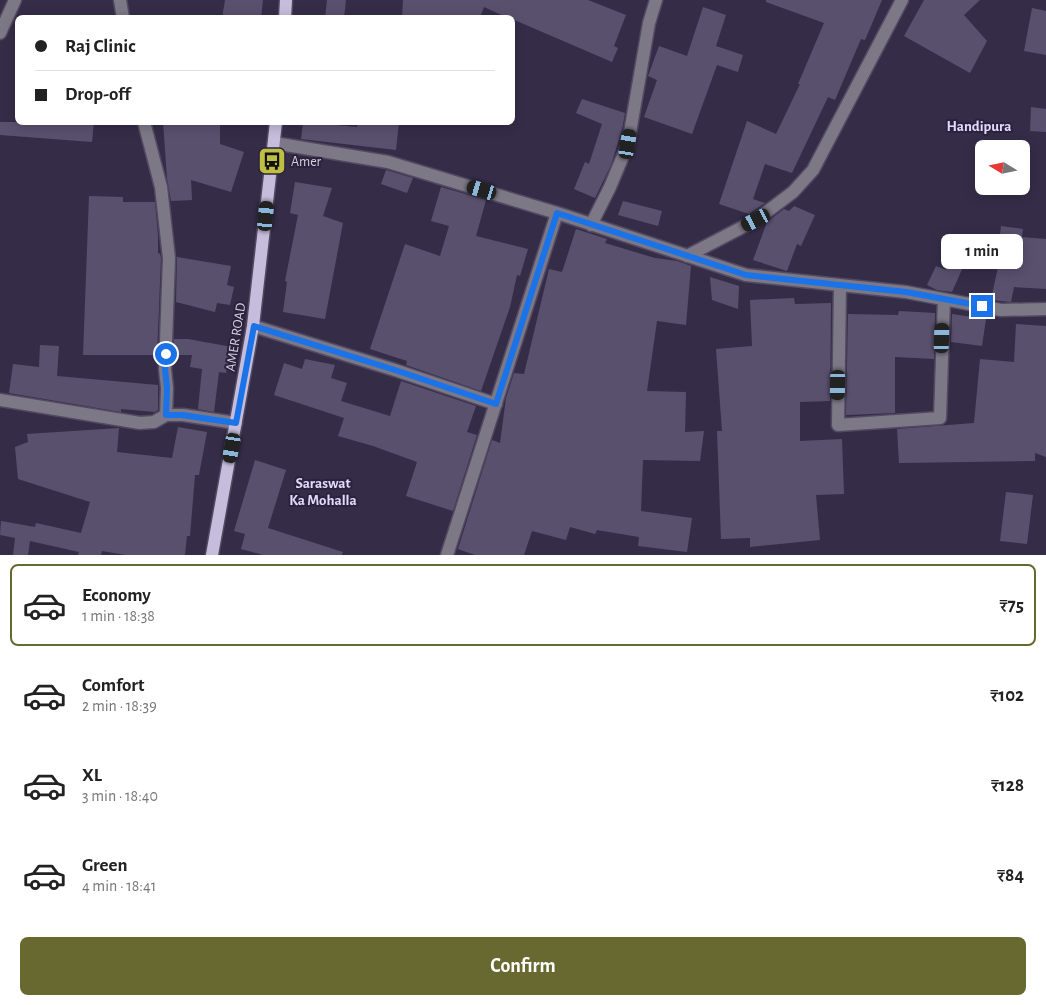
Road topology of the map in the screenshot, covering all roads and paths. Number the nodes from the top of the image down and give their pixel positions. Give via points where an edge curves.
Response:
1 (16, 0) edge
2 (120, 0) edge
3 (286, 0) edge
4 (656, 0) edge
5 (902, 0) edge
6 (122, 15) edge
7 (285, 15) edge
8 (0, 33) edge
9 (145, 125) edge
10 (276, 125) edge
11 (274, 143) junction
12 (557, 213) junction
13 (591, 224) junction
14 (687, 256) junction
15 (840, 285) junction
16 (944, 299) junction
17 (1046, 309) edge
18 (254, 326) junction
19 (0, 400) edge
20 (496, 404) junction
21 (166, 415) junction
22 (236, 423) junction
23 (212, 555) edge
24 (447, 555) edge

1 - 8 street
2 - 6 street
3 - 7 main road
4 - 13 street via 628,144
5 - 14 street via 812,170 793,192 756,220
9 - 21 street via 162,187 169,258
10 - 11 main road, AMER ROAD
11 - 12 street via 388,162
11 - 18 main road, AMER ROAD
12 - 13 street
12 - 20 street
13 - 14 street
14 - 15 street via 746,275
15 - 16 street
15 - 16 street via 838,425 940,418
16 - 17 street via 1001,310
18 - 20 street
18 - 22 main road, AMER ROAD
19 - 21 street via 140,423 154,422
20 - 24 street
21 - 22 street
22 - 23 main road, AMER ROAD

